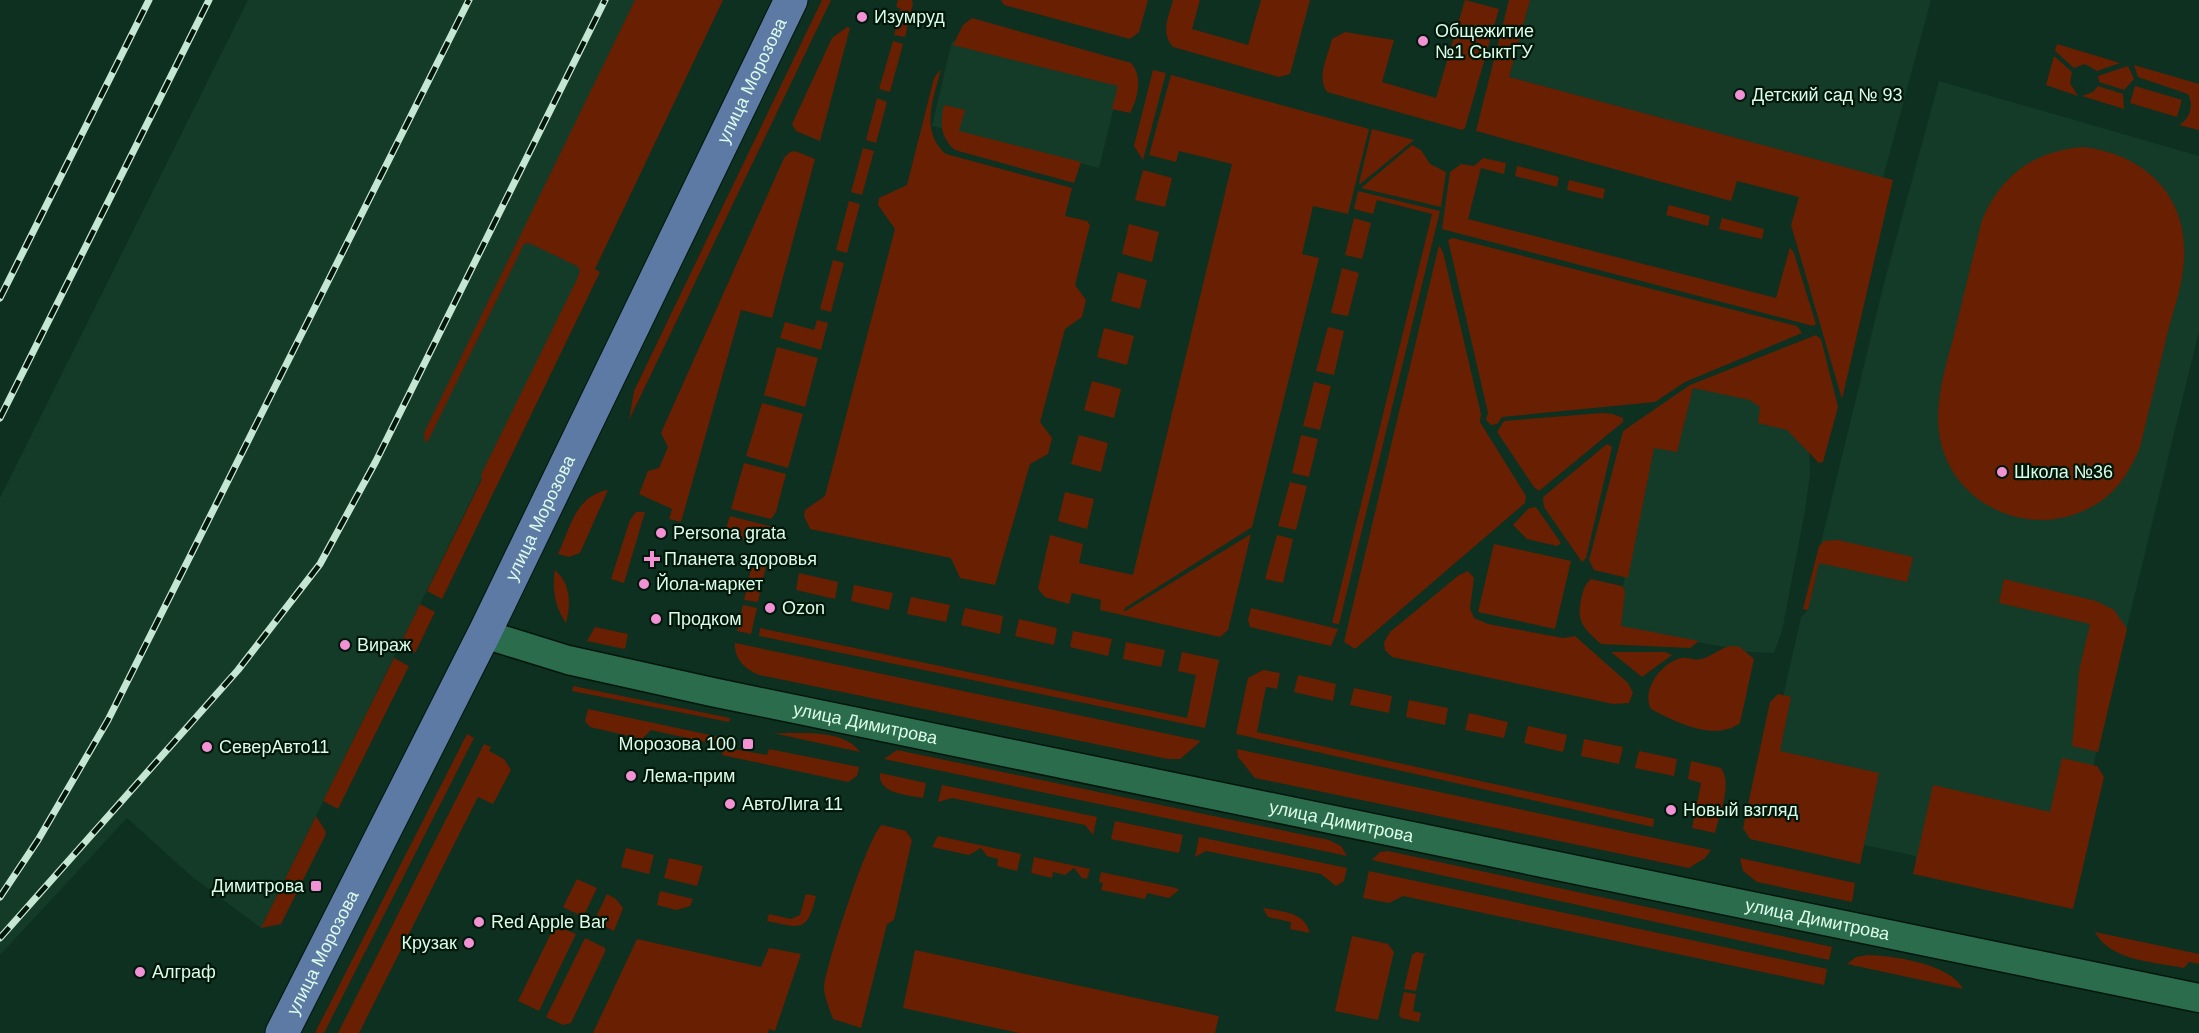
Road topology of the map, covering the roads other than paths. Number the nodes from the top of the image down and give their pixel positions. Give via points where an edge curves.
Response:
1 (791, 0) edge
2 (484, 634) junction
3 (2199, 998) edge
4 (282, 1033) edge

1 - 2 main road, улица Морозова
2 - 3 street, улица Димитрова via 568,660 712,692
2 - 4 main road, улица Морозова

